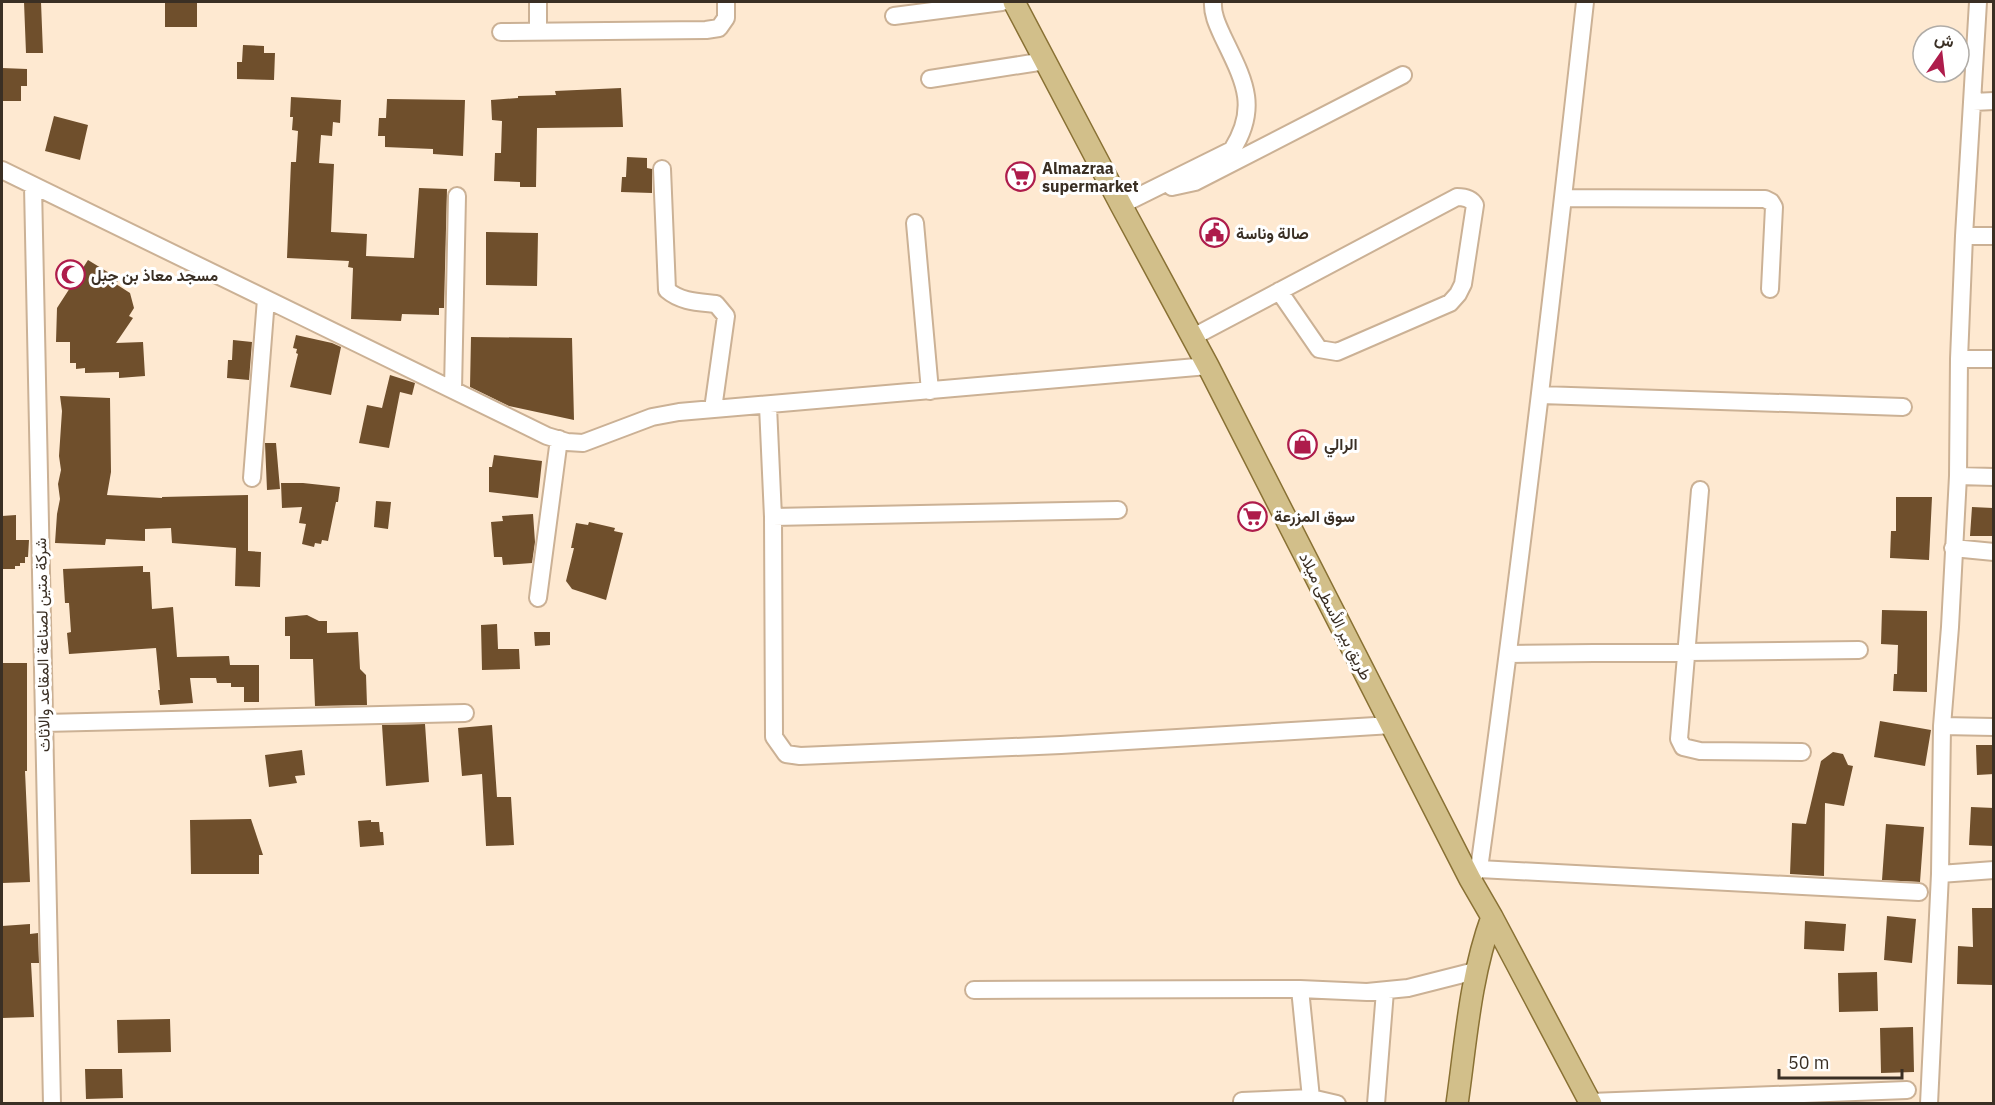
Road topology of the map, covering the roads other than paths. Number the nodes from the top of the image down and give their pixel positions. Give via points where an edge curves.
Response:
1 (538, 2) edge
2 (726, 2) edge
3 (1002, 2) edge
4 (1014, 2) edge
5 (1213, 2) edge
6 (1585, 2) edge
7 (1978, 2) edge
8 (894, 16) dead end
9 (501, 32) dead end
10 (538, 32) junction
11 (1045, 61) junction
12 (1403, 75) dead end
13 (930, 79) dead end
14 (1994, 101) edge
15 (1973, 102) junction
16 (662, 169) dead end
17 (2, 170) edge
18 (33, 186) junction
19 (1162, 186) junction
20 (457, 196) dead end
21 (1563, 198) junction
22 (1121, 205) junction
23 (915, 223) dead end
24 (1964, 236) junction
25 (1994, 236) edge
26 (1770, 289) dead end
27 (1279, 291) junction
28 (266, 299) junction
29 (1192, 337) junction
30 (1959, 359) junction
31 (1994, 359) edge
32 (1209, 366) junction
33 (453, 390) junction
34 (930, 391) junction
35 (1541, 395) junction
36 (768, 406) junction
37 (1903, 407) dead end
38 (713, 409) junction
39 (559, 439) junction
40 (1958, 476) junction
41 (1994, 477) edge
42 (252, 478) dead end
43 (1700, 490) dead end
44 (1118, 510) dead end
45 (773, 517) junction
46 (1953, 548) junction
47 (1994, 552) edge
48 (538, 598) dead end
49 (1858, 650) dead end
50 (1687, 652) junction
51 (1509, 654) junction
52 (465, 713) dead end
53 (44, 723) junction
54 (1392, 725) junction
55 (1942, 726) junction
56 (1994, 728) edge
57 (1802, 752) dead end
58 (1994, 870) edge
59 (1475, 874) junction
60 (1940, 874) junction
61 (1919, 891) dead end
62 (1492, 917) junction
63 (1475, 971) junction
64 (1300, 989) junction
65 (974, 990) dead end
66 (1385, 991) junction
67 (1907, 1090) dead end
68 (1311, 1098) junction
69 (1242, 1101) dead end
70 (1590, 1103) edge
71 (52, 1104) edge
72 (1337, 1104) edge
73 (1376, 1104) edge
74 (1457, 1104) edge
75 (1929, 1104) edge

1 - 10 street
2 - 10 street via 726,18 712,29
3 - 8 street
4 - 11 main road, طريق بير الأسطى ميلاد
5 - 19 street via 1218,25 1243,80 1247,114 1243,133 1232,150
6 - 21 street
7 - 15 street
9 - 10 street
11 - 13 street
11 - 22 main road, طريق بير الأسطى ميلاد
12 - 19 street via 1195,182 1175,188
14 - 15 street
15 - 24 street
16 - 38 street via 668,290 687,301 716,304 726,316
17 - 18 street
18 - 28 street
18 - 53 street, شركة متين لصناعة المقاعد والاثاث
19 - 22 street
20 - 33 street
21 - 26 street via 1765,198 1774,207
21 - 35 street
22 - 29 main road, طريق بير الأسطى ميلاد
23 - 34 street
24 - 25 street
24 - 30 street
27 - 27 street via 1318,349 1337,352 1450,303 1463,284 1475,205 1457,197
27 - 29 street
28 - 33 street
28 - 42 street
29 - 32 main road, طريق بير الأسطى ميلاد
30 - 31 street
30 - 40 street
32 - 34 street
32 - 54 main road, طريق بير الأسطى ميلاد
33 - 39 street
34 - 36 street
35 - 37 street
35 - 51 street
36 - 38 street
36 - 45 street
38 - 39 street via 652,417 583,443
39 - 48 street
40 - 41 street
40 - 46 street
43 - 50 street
44 - 45 street
45 - 54 street via 774,736 786,754 1050,746
46 - 47 street
46 - 55 street
49 - 50 street
50 - 51 street
50 - 57 street via 1679,739 1683,747 1700,752
51 - 59 street
52 - 53 street
53 - 71 street, شركة متين لصناعة المقاعد والاثاث
54 - 59 main road, طريق بير الأسطى ميلاد
55 - 56 street
55 - 60 street
58 - 60 street
59 - 61 street
59 - 62 main road, طريق بير الأسطى ميلاد
60 - 75 street
62 - 63 main road
62 - 70 main road, طريق بير الأسطى ميلاد
63 - 66 street
63 - 74 main road
64 - 65 street
64 - 66 street
64 - 68 street
66 - 73 street
67 - 70 street
68 - 69 street
68 - 72 street

